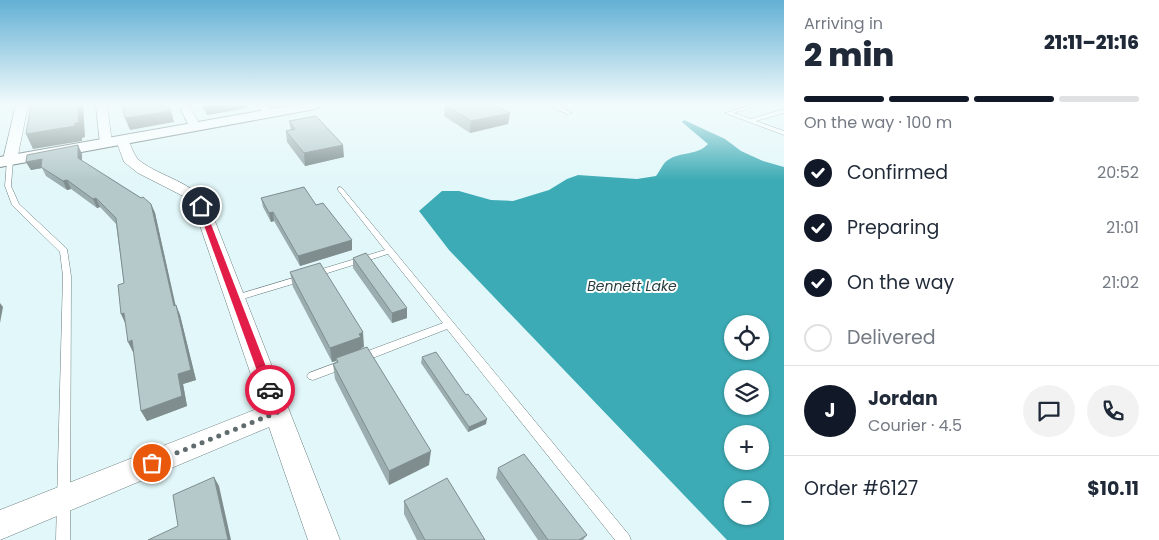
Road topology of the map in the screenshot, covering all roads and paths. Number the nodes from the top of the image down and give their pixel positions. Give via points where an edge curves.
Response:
1 (14, 130) edge
2 (110, 130) edge
3 (178, 130) edge
4 (114, 142) junction
5 (5, 161) edge
6 (340, 189) dead end
7 (390, 251) junction
8 (236, 298) junction
9 (450, 324) junction
10 (313, 376) dead end
11 (278, 412) junction
12 (63, 500) junction
13 (0, 525) edge
14 (62, 540) edge
15 (324, 540) edge
16 (624, 540) edge

1 - 5 street
2 - 4 street
3 - 4 street
4 - 5 street
4 - 8 street via 143,170 188,193 201,206
5 - 12 lane via 8,186 16,205 64,251 67,276
6 - 7 lane
7 - 8 lane
7 - 9 lane
8 - 11 street
9 - 10 lane
9 - 16 lane
11 - 12 street
11 - 15 street
12 - 13 street
12 - 14 lane

